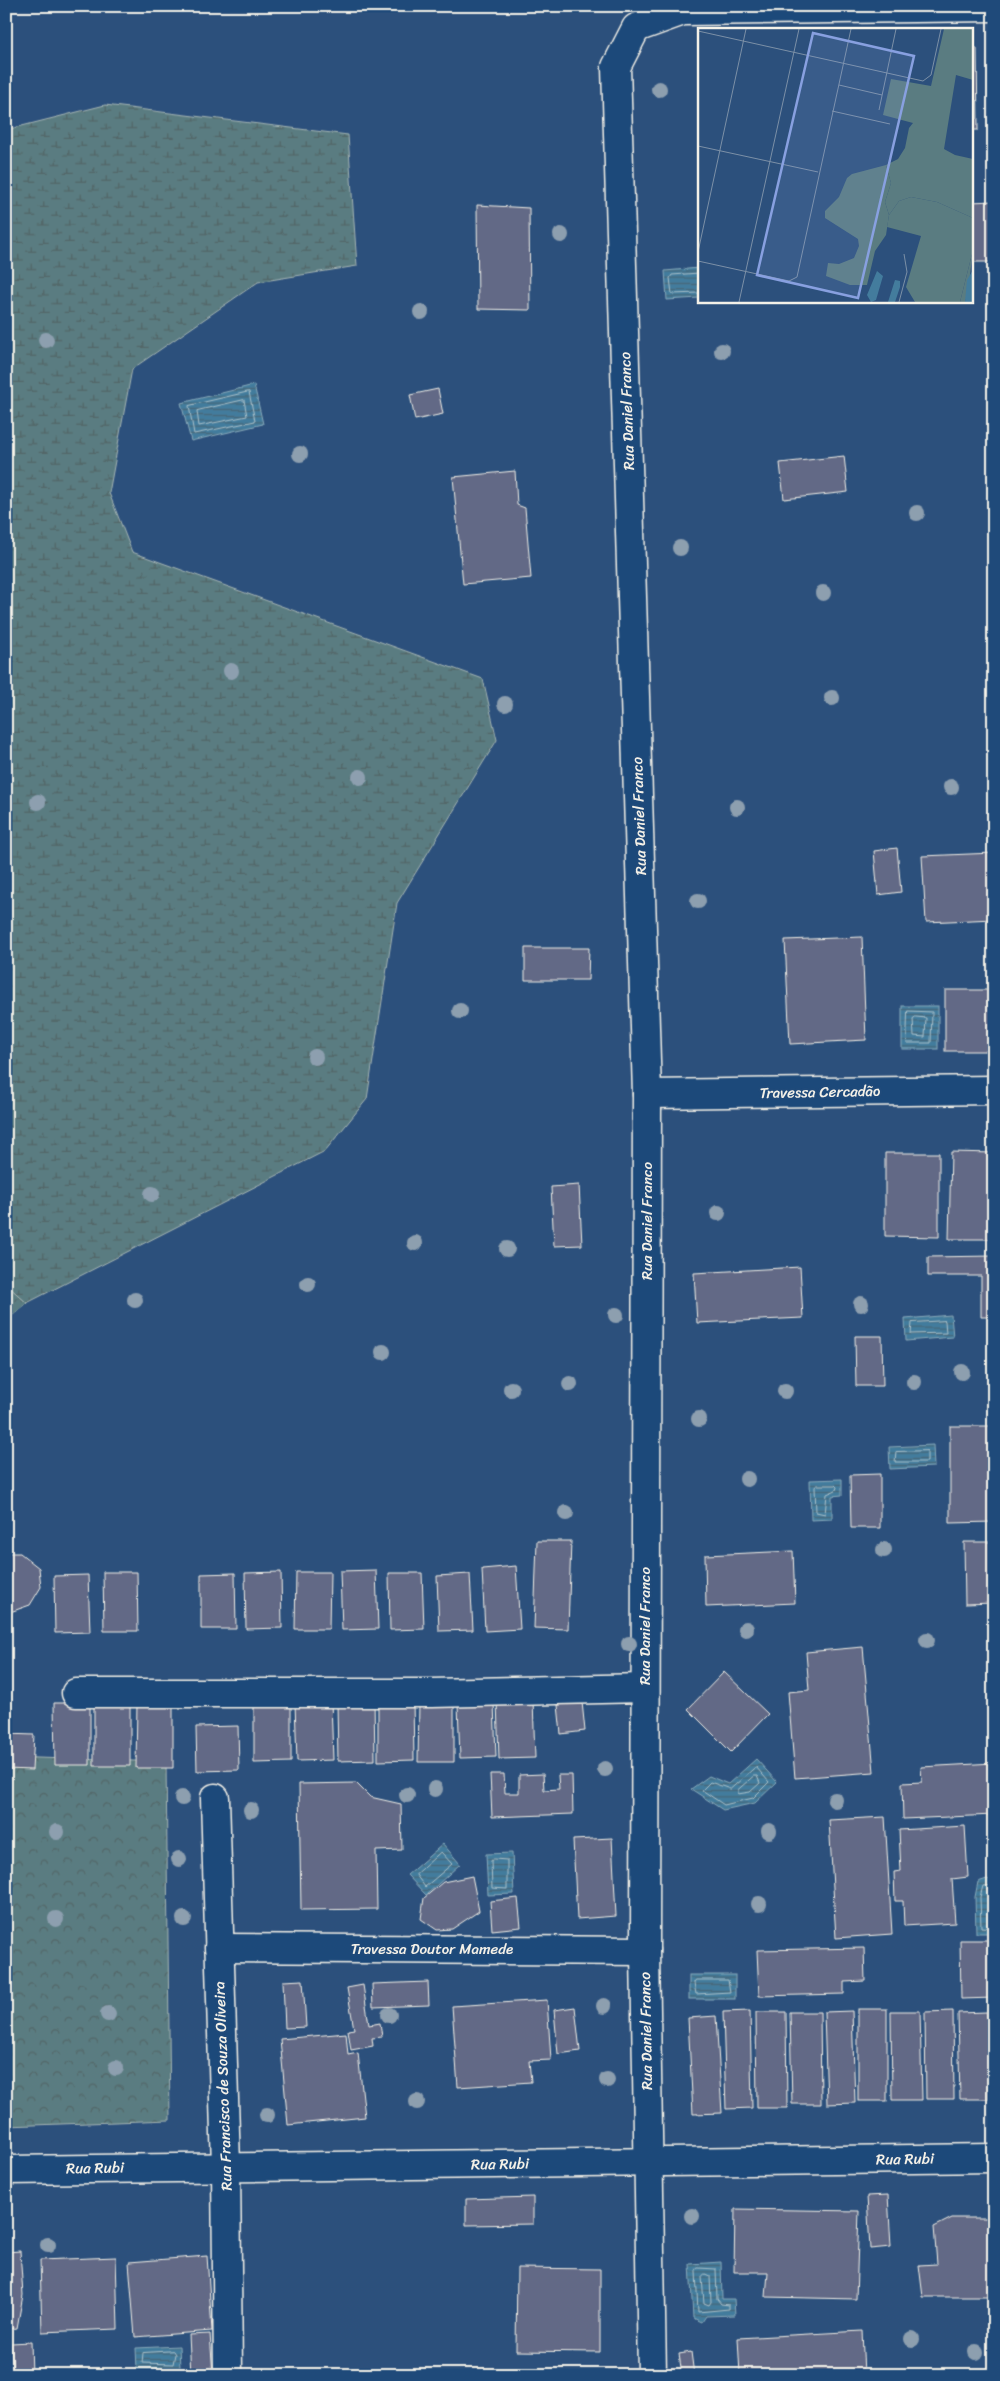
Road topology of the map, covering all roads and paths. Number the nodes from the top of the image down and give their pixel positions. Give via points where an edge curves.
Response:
1 (994, 7) edge
2 (994, 1090) edge
3 (647, 1094) junction
4 (645, 1688) junction
5 (76, 1693) dead end
6 (215, 1798) dead end
7 (219, 1948) junction
8 (645, 1951) junction
9 (994, 2158) edge
10 (649, 2162) junction
11 (226, 2166) junction
12 (6, 2170) edge
13 (228, 2375) edge
14 (652, 2375) edge

1 - 3 street, Rua Daniel Franco via 683,11 636,28 616,67
2 - 3 street, Travessa Cercadão
3 - 4 street, Rua Daniel Franco
4 - 5 street via 432,1693
4 - 8 street, Rua Daniel Franco
6 - 7 street, Rua Francisco de Souza Oliveira
7 - 8 street, Travessa Doutor Mamede
7 - 11 street, Rua Francisco de Souza Oliveira
8 - 10 street, Rua Daniel Franco
9 - 10 street, Rua Rubi
10 - 11 street, Rua Rubi
10 - 14 street, Rua Daniel Franco
11 - 12 street, Rua Rubi
11 - 13 street, Rua Francisco de Souza Oliveira

